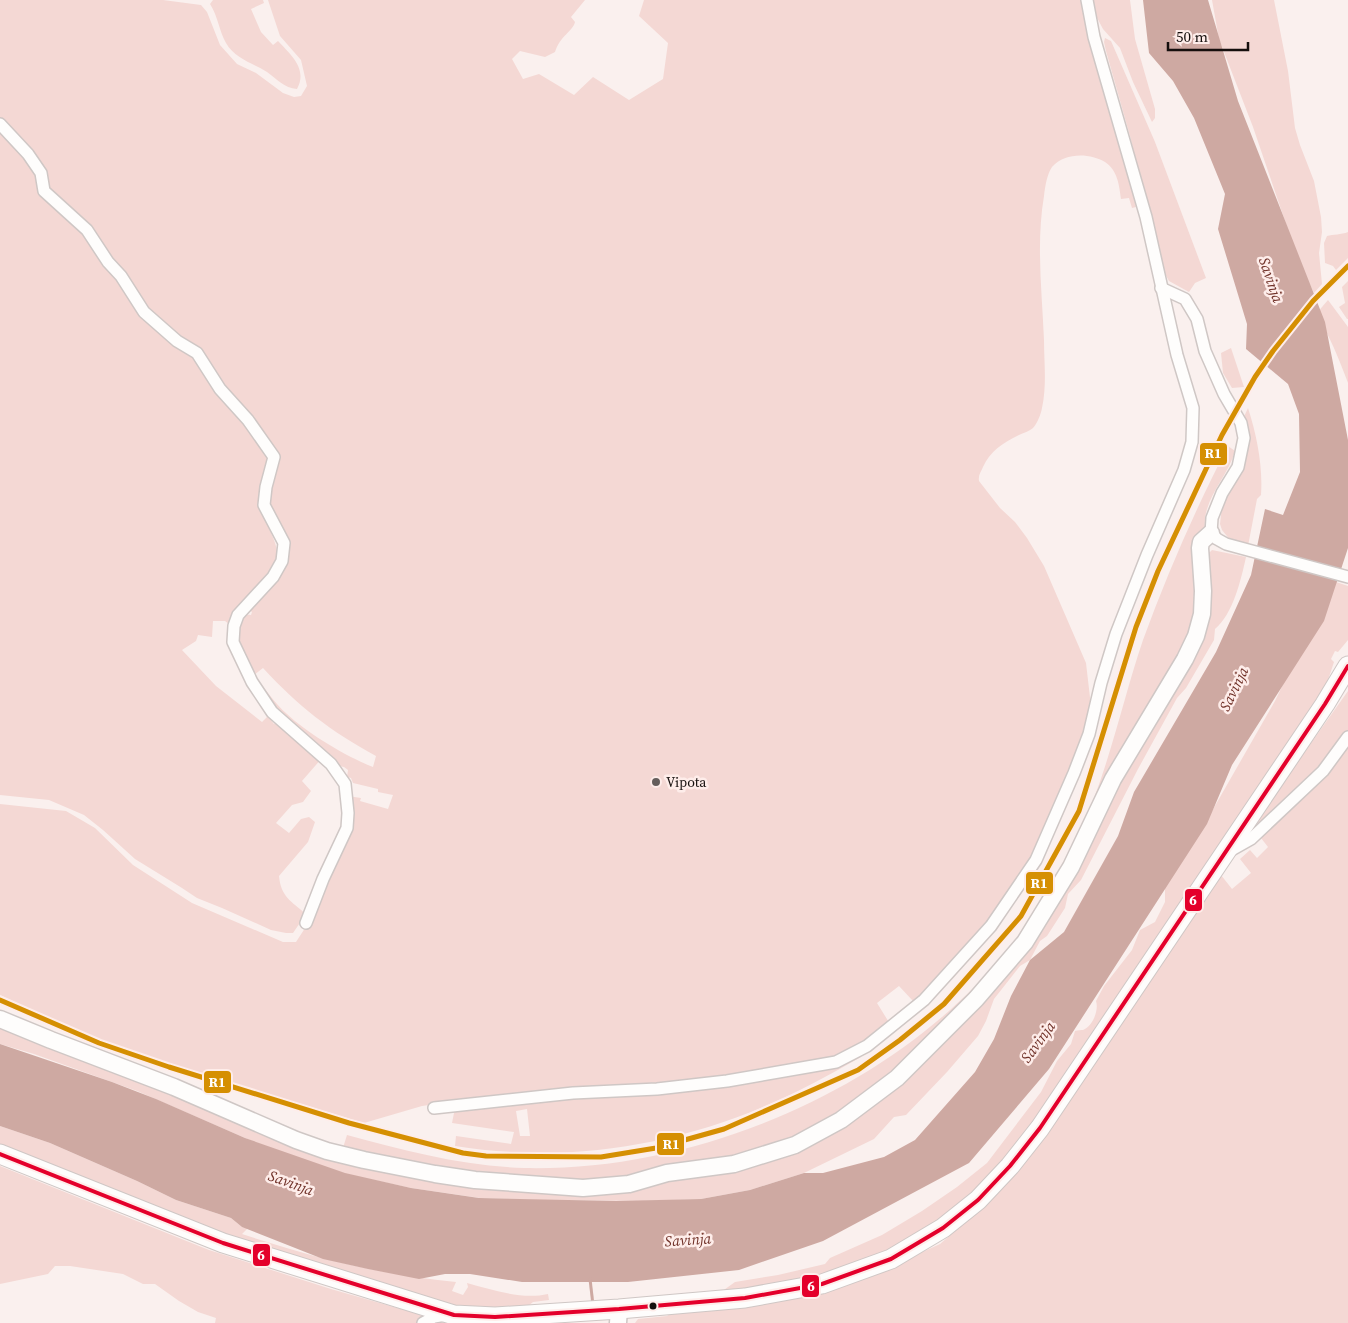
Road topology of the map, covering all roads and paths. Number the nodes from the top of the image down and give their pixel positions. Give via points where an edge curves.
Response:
1 (1087, 0) edge
2 (0, 124) edge
3 (1161, 288) junction
4 (1211, 533) junction
5 (1348, 577) edge
6 (1348, 666) edge
7 (1348, 737) edge
8 (1224, 854) junction
9 (306, 923) dead end
10 (0, 1019) edge
11 (434, 1108) dead end
12 (0, 1154) edge
13 (619, 1316) edge
14 (460, 1319) edge
15 (423, 1323) edge

1 - 3 street via 1094,37 1146,218
2 - 9 street via 41,173 44,191 87,230 144,312 177,341 197,353 220,389 248,420 274,457 264,505 284,543 282,561 273,577 238,615 233,642 252,682 272,712 331,764 346,784 347,828
3 - 4 street via 1185,299 1197,319 1212,368 1241,423 1244,438 1238,467 1222,493 1212,518
3 - 11 street via 1193,408 1192,442 1187,460 1116,634 1089,734 1068,790 1036,860 991,926 958,964 924,1000 867,1046 836,1062 667,1088 573,1093
4 - 5 street via 1226,544
4 - 10 street via 1201,542 1200,548 1202,614 1196,636 1113,780 1071,867 1025,942 976,999 897,1078 841,1120 795,1145 734,1164 667,1173 629,1184 583,1188 435,1174 346,1155 296,1140 174,1087
6 - 8 main road
7 - 8 street via 1322,771 1251,839
8 - 13 main road via 1040,1128 978,1200 943,1228 892,1259 822,1284
12 - 14 main road via 223,1243
13 - 14 main road
14 - 15 street via 434,1316

